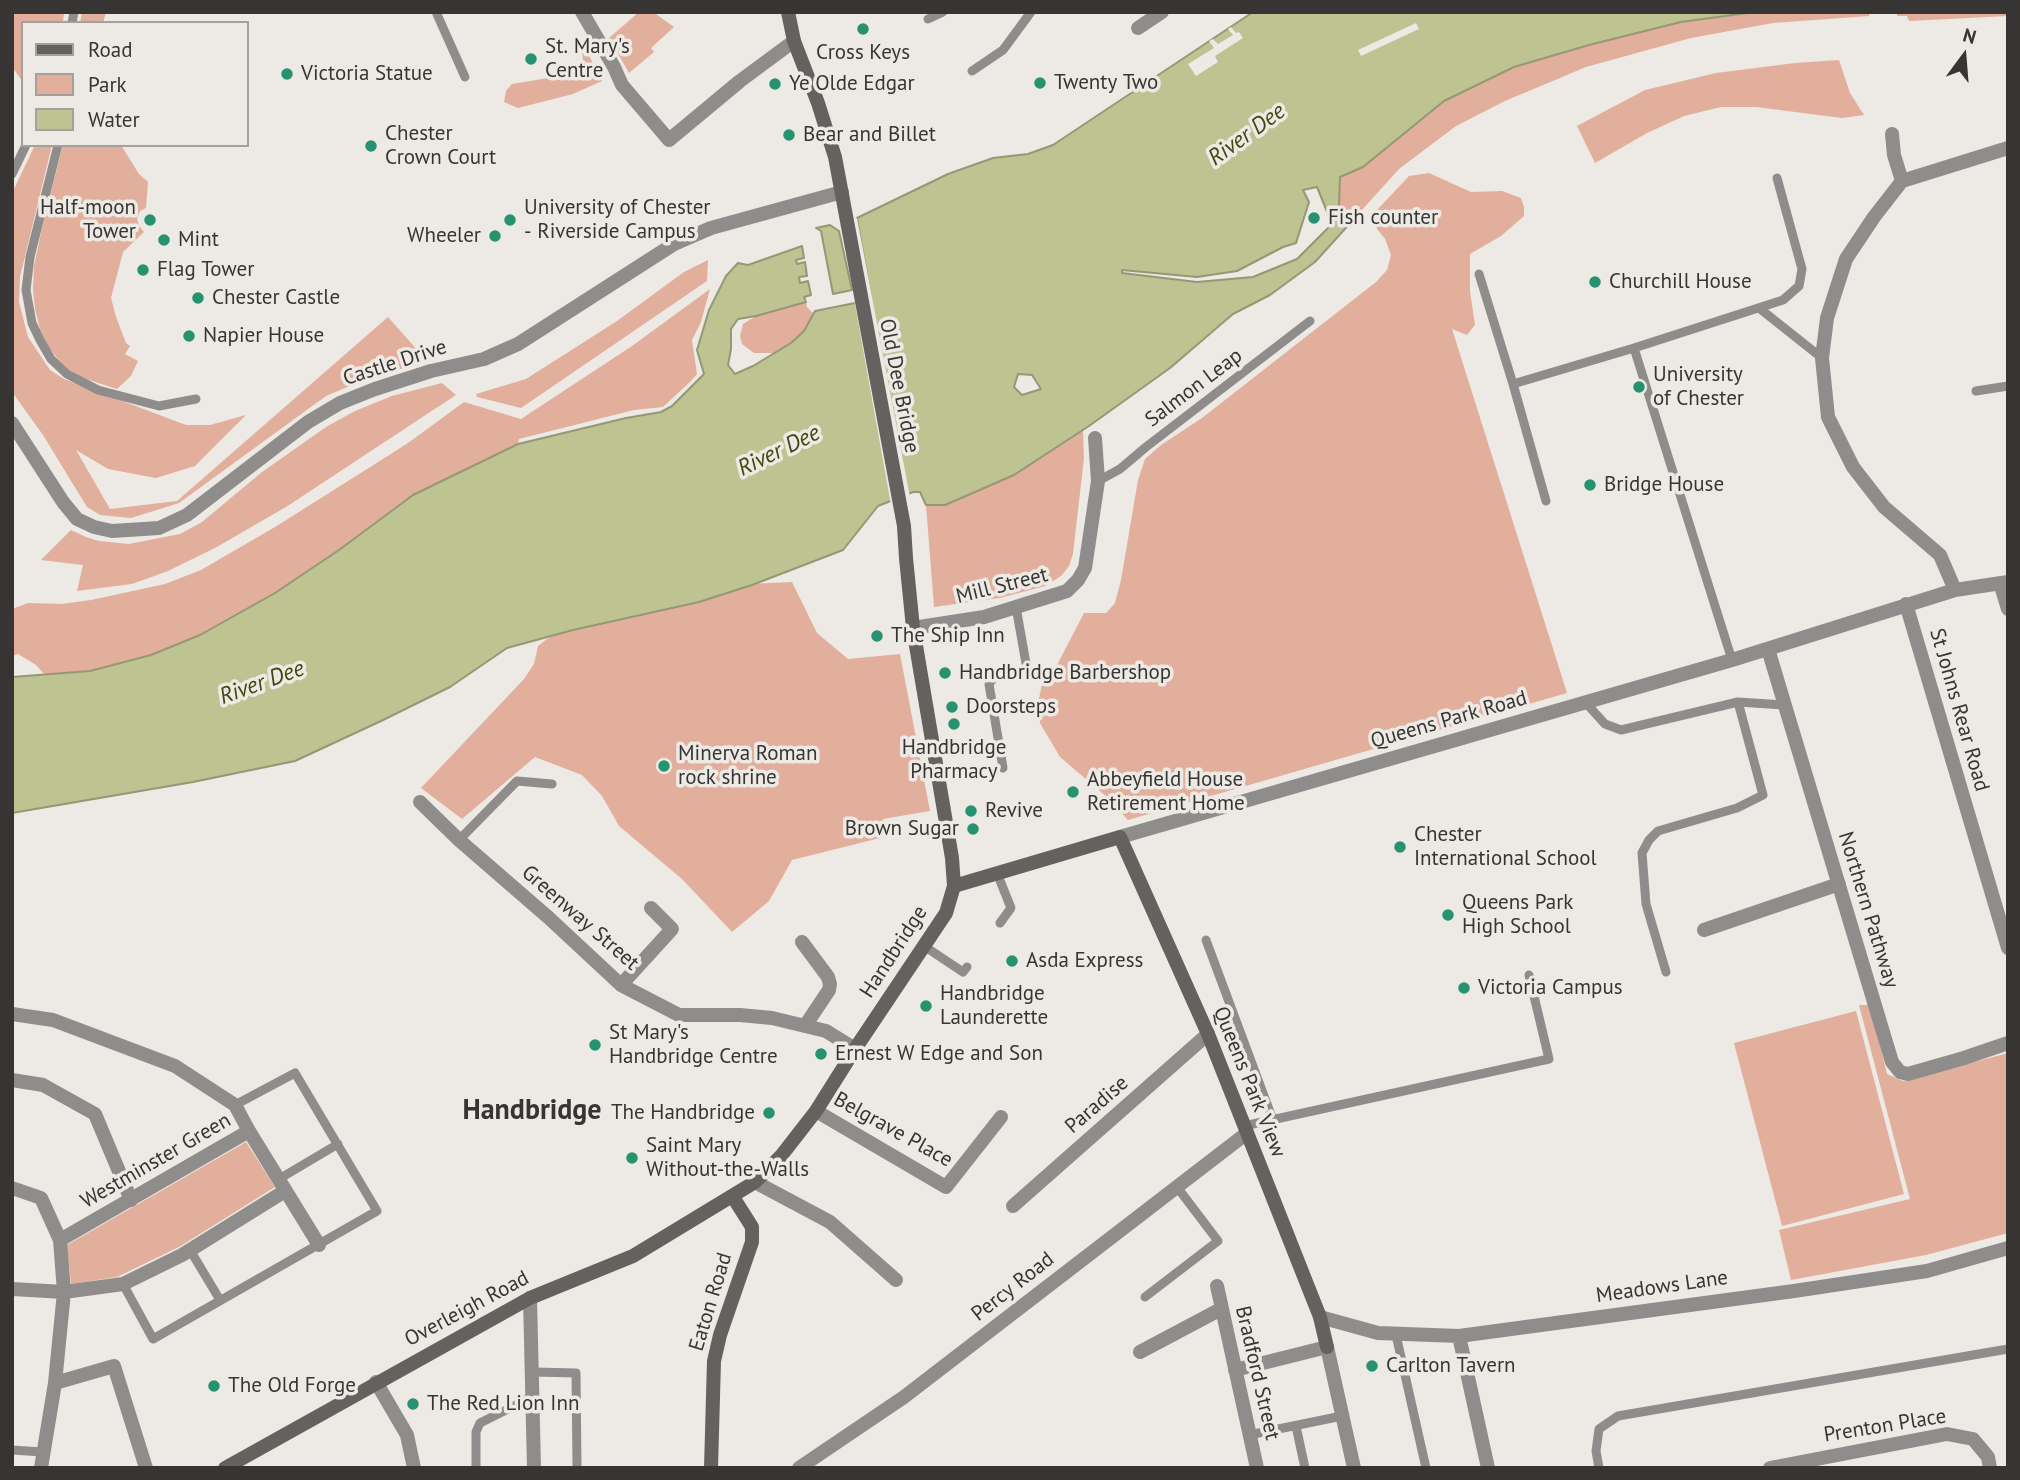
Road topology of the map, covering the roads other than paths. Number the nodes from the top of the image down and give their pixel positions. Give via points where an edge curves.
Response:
1 (436, 12) edge
2 (582, 12) edge
3 (943, 12) edge
4 (1031, 12) edge
5 (791, 13) edge
6 (928, 19) dead end
7 (793, 41) junction
8 (972, 71) dead end
9 (465, 78) dead end
10 (1892, 134) dead end
11 (25, 147) edge
12 (57, 147) edge
13 (2008, 148) edge
14 (12, 174) edge
15 (1777, 178) dead end
16 (1902, 181) junction
17 (842, 192) junction
18 (1479, 274) dead end
19 (1759, 308) junction
20 (1310, 321) dead end
21 (1634, 348) junction
22 (1822, 358) junction
23 (1513, 384) junction
24 (2008, 386) edge
25 (1976, 391) dead end
26 (196, 400) dead end
27 (12, 423) edge
28 (1095, 438) dead end
29 (1098, 481) junction
30 (1546, 501) dead end
31 (906, 558) joint
32 (2004, 582) edge
33 (1955, 590) junction
34 (1906, 604) junction
35 (1016, 607) junction
36 (2008, 609) edge
37 (913, 628) junction
38 (1768, 649) junction
39 (1732, 660) junction
40 (1585, 702) junction
41 (1738, 702) junction
42 (1784, 705) junction
43 (1003, 768) dead end
44 (552, 784) dead end
45 (420, 802) dead end
46 (1121, 837) junction
47 (459, 840) junction
48 (997, 873) junction
49 (1839, 884) junction
50 (954, 886) junction
51 (651, 908) dead end
52 (1000, 923) dead end
53 (1704, 930) dead end
54 (1206, 940) dead end
55 (802, 942) dead end
56 (924, 946) junction
57 (2008, 948) edge
58 (967, 967) dead end
59 (1666, 972) dead end
60 (1529, 975) dead end
61 (621, 985) junction
62 (12, 1014) edge
63 (805, 1026) junction
64 (1208, 1034) junction
65 (2008, 1043) edge
66 (855, 1049) junction
67 (12, 1080) edge
68 (235, 1105) junction
69 (816, 1111) junction
70 (1001, 1117) dead end
71 (1273, 1120) junction
72 (1245, 1130) junction
73 (249, 1131) junction
74 (338, 1144) junction
75 (755, 1182) junction
76 (282, 1185) junction
77 (1177, 1187) junction
78 (12, 1188) edge
79 (733, 1197) junction
80 (131, 1200) junction
81 (1013, 1206) dead end
82 (60, 1240) junction
83 (319, 1245) junction
84 (2008, 1248) edge
85 (190, 1250) junction
86 (896, 1280) dead end
87 (123, 1284) junction
88 (1217, 1286) dead end
89 (12, 1289) edge
90 (64, 1292) junction
91 (1145, 1297) dead end
92 (530, 1298) junction
93 (220, 1300) junction
94 (1220, 1308) junction
95 (1320, 1317) junction
96 (1396, 1335) junction
97 (1460, 1336) junction
98 (1327, 1347) junction
99 (2008, 1349) edge
100 (1140, 1352) dead end
101 (1235, 1370) junction
102 (533, 1372) junction
103 (376, 1382) junction
104 (55, 1383) junction
105 (534, 1396) junction
106 (1342, 1416) junction
107 (1296, 1426) junction
108 (1250, 1435) junction
109 (12, 1450) edge
110 (43, 1452) junction
111 (1834, 1461) edge
112 (41, 1468) edge
113 (146, 1468) edge
114 (225, 1468) edge
115 (414, 1468) edge
116 (477, 1468) edge
117 (534, 1468) edge
118 (577, 1468) edge
119 (711, 1468) edge
120 (799, 1468) edge
121 (1257, 1468) edge
122 (1305, 1468) edge
123 (1354, 1468) edge
124 (1426, 1468) edge
125 (1488, 1468) edge
126 (1599, 1468) edge
127 (1770, 1468) edge
128 (1990, 1468) edge

1 - 9 lane
2 - 7 street via 622,85 669,140
3 - 6 lane
4 - 8 lane via 1003,50
5 - 7 street
7 - 17 street via 835,157
10 - 16 street
11 - 14 lane
12 - 26 lane via 26,290 40,340 67,374 98,390 159,406
13 - 16 street
15 - 19 lane via 1802,269 1799,286 1783,300
16 - 22 street via 1846,259 1828,318
17 - 27 street, Castle Drive via 674,244 518,344 484,359 431,371 340,402 187,515 159,528 113,531 77,519
17 - 31 street, Old Dee Bridge
18 - 23 lane
19 - 21 lane
19 - 22 lane
20 - 29 lane, Salmon Leap via 1120,469
21 - 23 lane
21 - 39 lane
22 - 33 street via 1828,417 1853,467 1884,507 1940,555
23 - 30 lane
24 - 25 lane
28 - 29 street, Mill Street
29 - 35 street, Mill Street via 1085,568 1078,580 1067,591
31 - 37 street, Handbridge
32 - 33 street, Queens Park Road
32 - 36 street
33 - 34 street, Queens Park Road
34 - 38 street, Queens Park Road
34 - 57 street, St Johns Rear Road
35 - 37 street, Mill Street
35 - 43 lane via 1027,669 996,675 989,684
37 - 50 street, Handbridge
38 - 39 street, Queens Park Road
38 - 42 street, Northern Pathway
39 - 40 street, Queens Park Road
40 - 41 lane via 1605,724 1621,730
40 - 46 street, Queens Park Road
41 - 42 lane
41 - 59 lane via 1763,795 1737,808 1658,831 1642,853 1646,904
42 - 49 street, Northern Pathway
44 - 47 lane via 517,781
45 - 47 street, Greenway Street
46 - 48 street, Queens Park Road
46 - 64 street, Queens Park View
47 - 61 street, Greenway Street
48 - 50 street, Queens Park Road
48 - 52 lane via 1011,908
49 - 53 street
49 - 65 street, Northern Pathway via 1892,1062 1900,1072 1908,1074
50 - 56 street, Handbridge via 946,913
51 - 61 street via 673,929
54 - 71 lane
55 - 63 street via 830,984
56 - 58 lane via 963,972
56 - 66 street, Handbridge
60 - 71 lane via 1549,1059
61 - 63 street, Greenway Street via 679,1015 740,1015
62 - 68 street via 52,1020 175,1066
63 - 66 street, Greenway Street via 826,1031
64 - 72 street, Queens Park View
64 - 81 street, Paradise
66 - 69 street, Handbridge
67 - 80 street via 43,1085 95,1114
68 - 73 street
68 - 74 lane via 295,1073
69 - 70 street, Belgrave Place via 946,1187
69 - 75 street, Handbridge
71 - 72 lane
72 - 77 street, Percy Road
72 - 95 street, Queens Park View
73 - 76 street, Westminster Green
73 - 80 street, Westminster Green
74 - 76 lane
74 - 83 lane via 377,1211
75 - 79 street, Handbridge
75 - 86 street via 830,1222
76 - 83 street, Westminster Green
76 - 85 street
77 - 91 lane via 1218,1241
77 - 120 street, Percy Road via 904,1397
78 - 82 street via 41,1198
79 - 92 street, Overleigh Road via 633,1256
79 - 119 street, Eaton Road via 752,1227 752,1242 714,1361
80 - 82 street, Westminster Green
82 - 90 street
83 - 93 lane
84 - 97 street, Meadows Lane via 1927,1271
85 - 87 street
85 - 93 lane
87 - 90 street
87 - 93 lane via 153,1339
88 - 94 street, Bradford Street
89 - 90 street
90 - 104 street
92 - 102 street
92 - 103 street, Overleigh Road
94 - 100 street
94 - 101 street, Bradford Street
95 - 96 street, Meadows Lane
95 - 98 street, Queens Park View
96 - 97 street, Meadows Lane
96 - 124 lane
97 - 125 street
98 - 101 street
98 - 106 street
99 - 126 lane via 1618,1416 1599,1429
101 - 108 street, Bradford Street
102 - 105 street
102 - 118 lane via 576,1373
103 - 114 street, Overleigh Road
103 - 115 street via 407,1434
104 - 110 street
104 - 113 street via 114,1366
105 - 116 lane via 480,1423 475,1432
105 - 117 street
106 - 107 lane
106 - 123 street
107 - 108 lane
107 - 122 lane
108 - 121 street, Bradford Street
109 - 110 lane
110 - 112 street
111 - 127 street, Prenton Place
111 - 128 street, Prenton Place via 1947,1434 1973,1439 1988,1457

